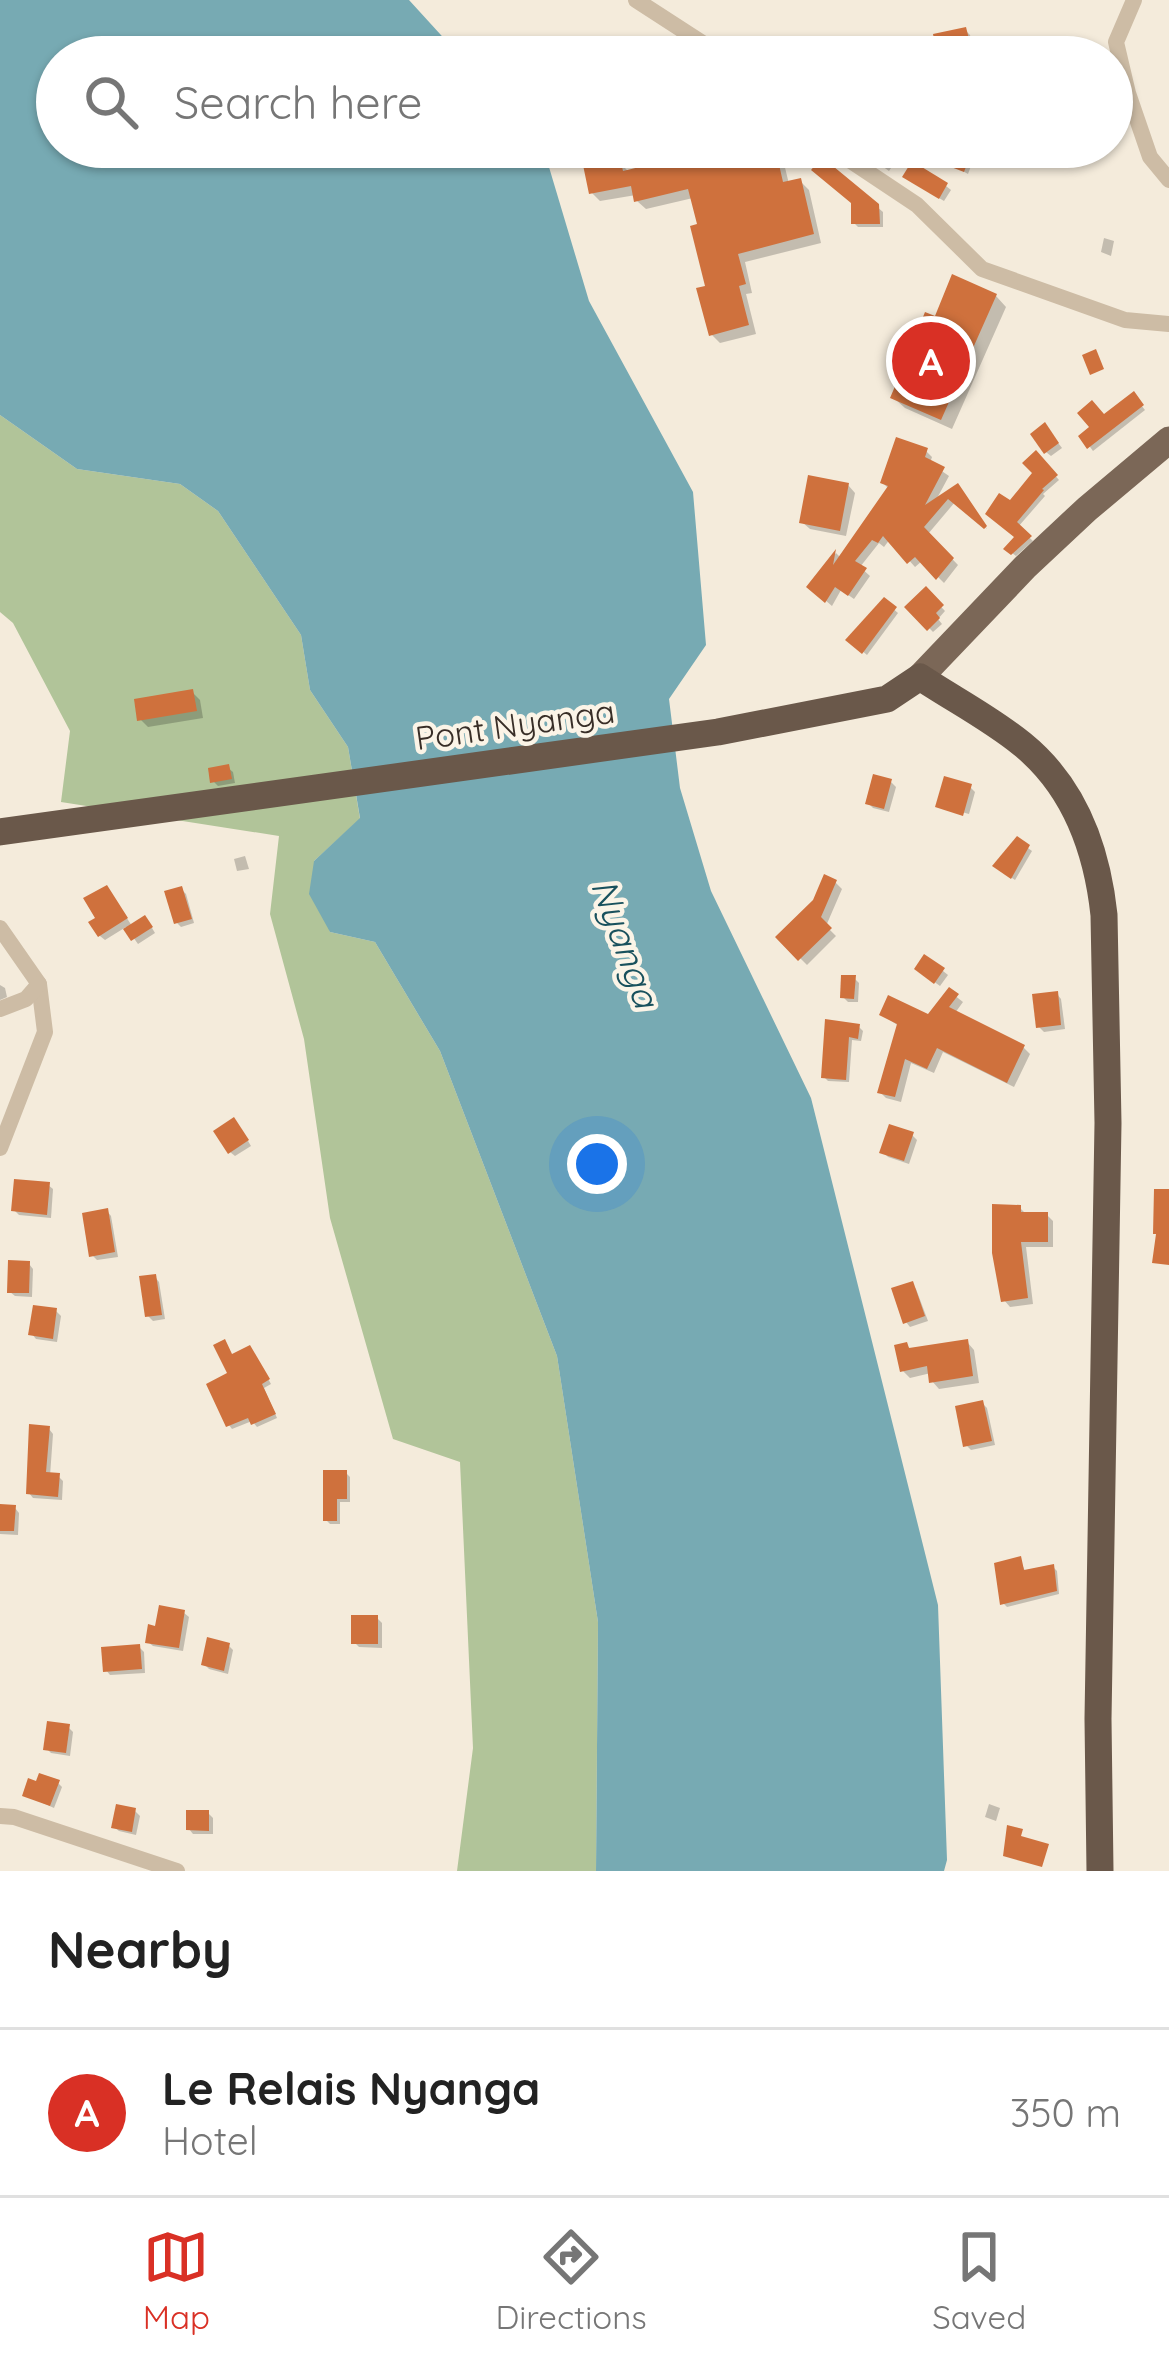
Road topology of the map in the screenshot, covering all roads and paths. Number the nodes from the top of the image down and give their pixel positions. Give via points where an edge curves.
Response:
1 (636, 0) edge
2 (1134, 0) edge
3 (692, 36) edge
4 (1119, 36) edge
5 (1133, 108) edge
6 (862, 168) edge
7 (1169, 180) edge
8 (1169, 324) edge
9 (1169, 440) edge
10 (920, 677) junction
11 (0, 832) edge
12 (0, 928) edge
13 (39, 984) junction
14 (0, 1009) edge
15 (0, 1148) edge
16 (0, 1816) edge
17 (177, 1871) edge
18 (1100, 1871) edge

1 - 3 street
2 - 4 street
5 - 7 street via 1150,157
6 - 8 street via 917,205 982,269 1125,320
9 - 10 main road via 1024,567
10 - 11 highway, Pont Nyanga via 886,699 718,732
10 - 18 highway via 1047,768 1084,826 1100,884 1108,1124
12 - 13 street
13 - 14 street
13 - 15 street via 45,1032
16 - 17 street

